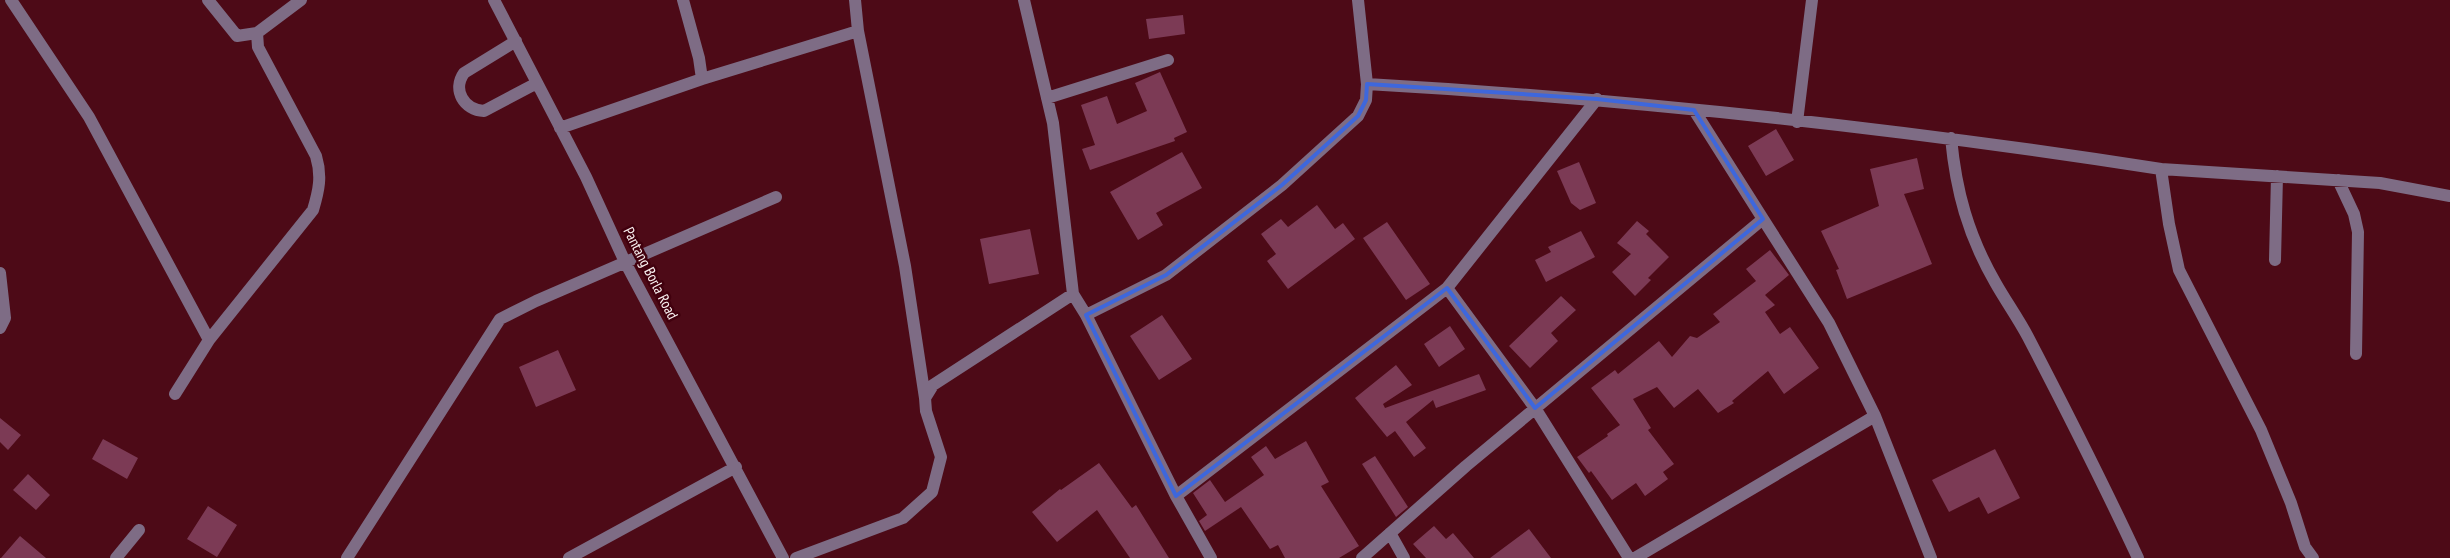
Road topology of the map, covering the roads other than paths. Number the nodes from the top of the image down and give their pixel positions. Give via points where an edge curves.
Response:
1 (11, 0) edge
2 (208, 0) edge
3 (301, 0) edge
4 (494, 0) edge
5 (683, 0) edge
6 (855, 0) edge
7 (1024, 0) edge
8 (1358, 0) edge
9 (1812, 0) edge
10 (858, 31) junction
11 (257, 33) junction
12 (516, 41) junction
13 (1168, 60) dead end
14 (702, 79) junction
15 (537, 83) junction
16 (1366, 84) junction
17 (1047, 98) junction
18 (1597, 99) junction
19 (1694, 110) junction
20 (1797, 122) junction
21 (560, 128) junction
22 (1951, 138) junction
23 (2161, 169) junction
24 (2276, 176) junction
25 (2338, 180) junction
26 (2450, 196) edge
27 (776, 197) dead end
28 (1763, 218) junction
29 (2275, 260) dead end
30 (625, 262) junction
31 (0, 273) edge
32 (1447, 288) junction
33 (1073, 294) junction
34 (1086, 315) junction
35 (0, 328) edge
36 (209, 340) junction
37 (2356, 354) dead end
38 (175, 394) dead end
39 (925, 398) junction
40 (1535, 408) junction
41 (1875, 416) junction
42 (736, 468) junction
43 (1176, 496) junction
44 (139, 530) dead end
45 (1390, 533) junction
46 (116, 558) edge
47 (347, 558) edge
48 (569, 558) edge
49 (783, 558) edge
50 (796, 558) edge
51 (1211, 558) edge
52 (1362, 558) edge
53 (1404, 558) edge
54 (1629, 558) edge
55 (1635, 558) edge
56 (1931, 558) edge
57 (2138, 558) edge
58 (2312, 558) edge

1 - 36 street via 90,117
2 - 11 street via 237,36
3 - 11 street
4 - 12 street, Pantang Borla Road
5 - 14 street
6 - 10 street
7 - 17 street
8 - 16 street
9 - 20 street
10 - 14 street
10 - 39 street via 904,266
11 - 36 street via 258,47 316,156 321,174 313,210
12 - 15 street, Pantang Borla Road
12 - 15 street via 464,73 458,81 458,89 468,106 484,111
13 - 17 street
14 - 21 street
15 - 21 street, Pantang Borla Road
16 - 18 street
16 - 34 street via 1366,100 1358,116 1282,185 1166,275
17 - 33 street via 1053,123
18 - 19 street
18 - 32 street
19 - 20 street
19 - 28 street
20 - 22 street
21 - 30 street, Pantang Borla Road
22 - 23 street
22 - 57 street via 1962,211 1974,242 2026,332
23 - 24 street
23 - 58 street via 2179,270 2261,430
24 - 25 street
24 - 29 street
25 - 26 street via 2380,183
25 - 37 street via 2354,214 2358,232
27 - 30 street
28 - 40 street
28 - 41 street via 1829,323
30 - 42 street, Pantang Borla Road
30 - 47 street via 500,319
31 - 35 street via 5,318
32 - 40 street
32 - 43 street
33 - 34 street
33 - 39 street via 933,385
34 - 43 street
36 - 38 street
39 - 50 street via 941,457 932,492 903,518
40 - 45 street
40 - 54 street
41 - 55 street
41 - 56 street
42 - 48 street
42 - 49 street, Pantang Borla Road
43 - 51 street
44 - 46 street
45 - 52 street
45 - 53 street

